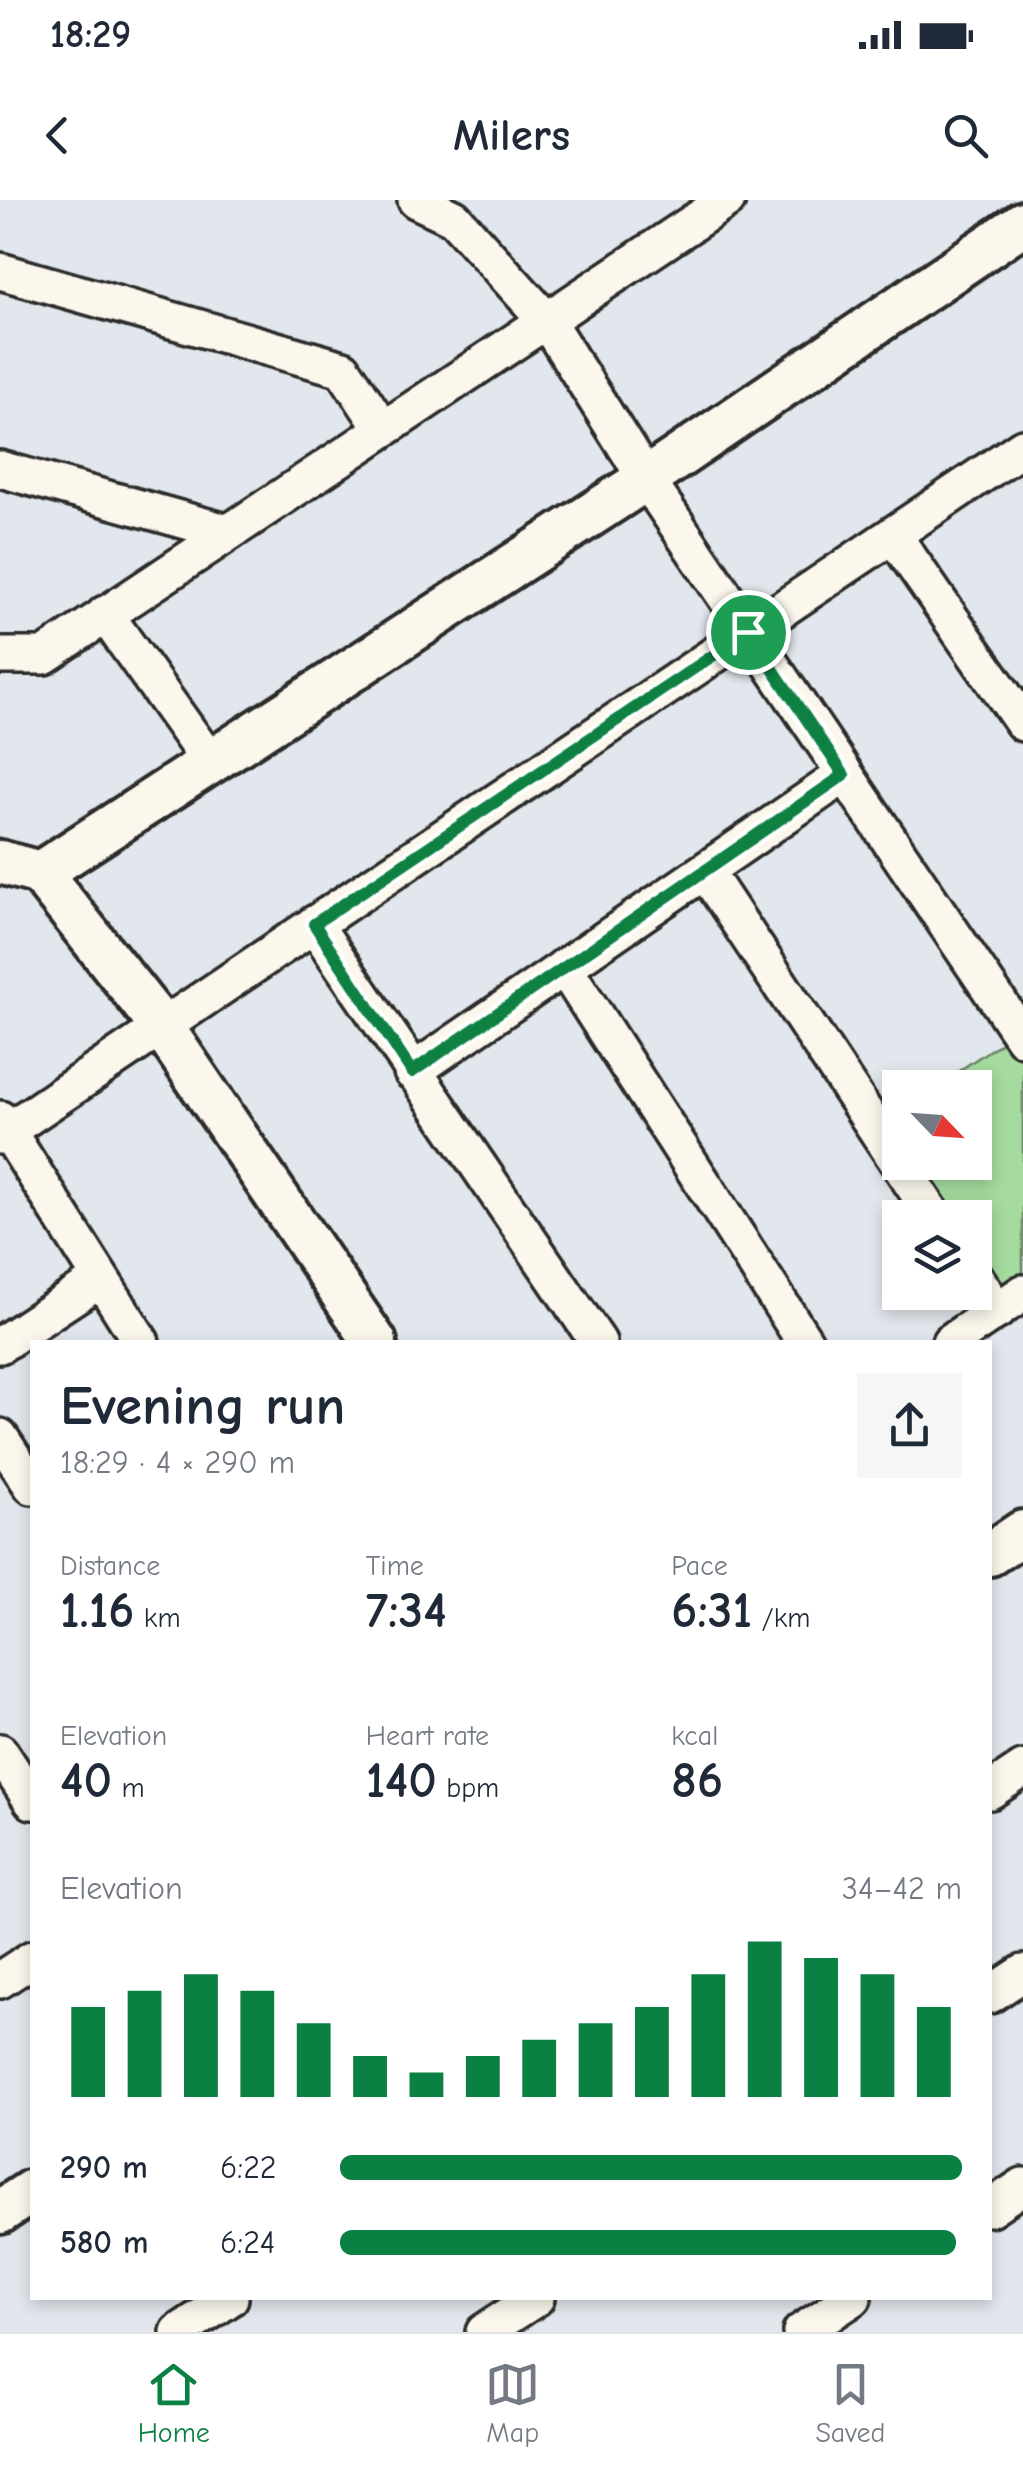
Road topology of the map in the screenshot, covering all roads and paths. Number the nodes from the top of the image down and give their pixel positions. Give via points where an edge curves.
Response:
1 (416, 200) edge
2 (727, 200) edge
3 (682, 213) edge
4 (1023, 223) edge
5 (0, 271) edge
6 (546, 320) junction
7 (382, 428) junction
8 (1023, 447) edge
9 (0, 470) edge
10 (646, 479) junction
11 (226, 532) junction
12 (893, 535) junction
13 (105, 614) junction
14 (748, 632) junction
15 (0, 656) edge
16 (1023, 723) edge
17 (210, 762) junction
18 (844, 775) junction
19 (20, 868) edge
20 (705, 871) junction
21 (314, 924) junction
22 (564, 968) junction
23 (162, 1027) junction
24 (1023, 1038) edge
25 (412, 1072) junction
26 (3, 1128) edge
27 (923, 1200) edge
28 (100, 1279) junction
29 (1010, 1302) edge
30 (140, 1340) edge
31 (374, 1340) edge
32 (597, 1340) edge
33 (805, 1340) edge
34 (953, 1340) edge
35 (0, 1345) edge
36 (0, 1438) edge
37 (30, 1483) edge
38 (1023, 1532) edge
39 (992, 1553) edge
40 (3, 1763) edge
41 (1023, 1769) edge
42 (992, 1790) edge
43 (30, 1798) edge
44 (30, 1960) edge
45 (1023, 1973) edge
46 (0, 1980) edge
47 (992, 1994) edge
48 (1023, 2186) edge
49 (30, 2191) edge
50 (992, 2207) edge
51 (0, 2212) edge
52 (227, 2300) edge
53 (533, 2300) edge
54 (849, 2300) edge
55 (808, 2317) edge
56 (179, 2332) edge
57 (484, 2332) edge

1 - 6 street via 454,218
2 - 3 street
3 - 6 street
4 - 10 street
5 - 7 street via 343,369
6 - 7 street
6 - 10 street
7 - 11 street
8 - 12 street
9 - 11 street
10 - 14 street
10 - 17 street
11 - 13 street
12 - 14 street
12 - 16 street
13 - 15 street via 44,656
13 - 17 street
14 - 18 street
14 - 21 street
17 - 19 street
18 - 20 street
18 - 24 street
19 - 23 street
20 - 22 street
20 - 27 street
21 - 23 street
21 - 25 street
22 - 25 street
22 - 33 street
23 - 26 street
23 - 31 street
25 - 32 street
26 - 28 street
28 - 30 street
28 - 35 street
29 - 34 street
36 - 37 street
38 - 39 street
40 - 43 street
41 - 42 street
44 - 46 street
45 - 47 street
48 - 50 street
49 - 51 street
52 - 56 street
53 - 57 street
54 - 55 street

